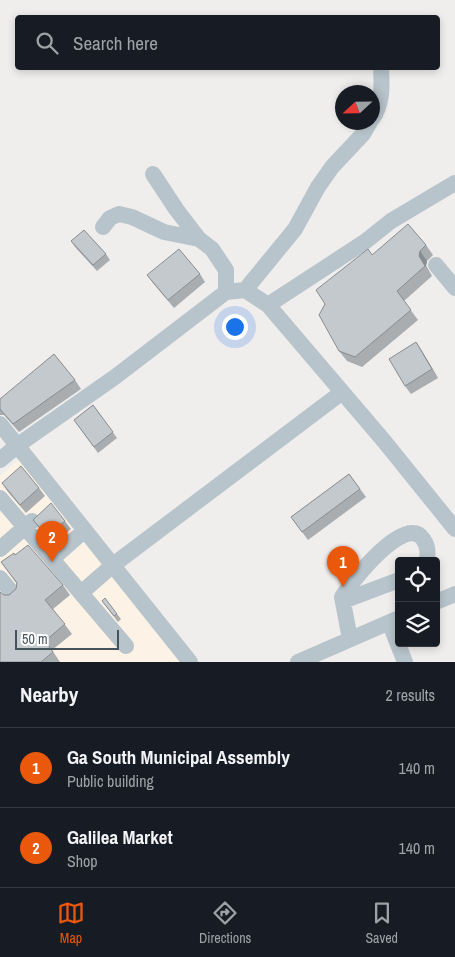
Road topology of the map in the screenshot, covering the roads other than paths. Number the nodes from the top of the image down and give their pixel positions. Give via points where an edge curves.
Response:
1 (381, 70) edge
2 (380, 100) edge
3 (365, 130) edge
4 (153, 174) dead end
5 (455, 183) edge
6 (103, 227) dead end
7 (199, 239) junction
8 (436, 264) dead end
9 (455, 288) edge
10 (245, 290) junction
11 (226, 292) junction
12 (268, 306) junction
13 (341, 393) junction
14 (2, 431) edge
15 (18, 445) junction
16 (29, 459) junction
17 (0, 460) edge
18 (15, 472) edge
19 (0, 489) edge
20 (59, 497) junction
21 (25, 527) junction
22 (455, 529) edge
23 (85, 530) junction
24 (0, 549) edge
25 (427, 557) edge
26 (52, 559) junction
27 (113, 565) junction
28 (0, 578) edge
29 (395, 582) edge
30 (81, 593) junction
31 (455, 594) edge
32 (14, 595) edge
33 (440, 600) edge
34 (343, 601) junction
35 (395, 619) edge
36 (395, 623) edge
37 (395, 637) edge
38 (350, 639) junction
39 (126, 646) dead end
40 (399, 647) edge
41 (190, 662) edge
42 (298, 662) edge
43 (405, 662) edge

1 - 2 street
3 - 10 street via 332,167 295,229
4 - 7 street
5 - 12 street via 391,221
6 - 7 street via 110,218 119,214 164,232
7 - 11 street via 212,249 226,270
8 - 9 street
10 - 11 street
10 - 12 street
11 - 15 street via 115,377
12 - 13 street
13 - 22 street
13 - 27 street
14 - 15 street
15 - 16 street
15 - 17 street
16 - 18 street
16 - 20 street
19 - 21 street
20 - 21 street
20 - 23 street
21 - 24 street
21 - 26 street
23 - 26 street
23 - 27 street
25 - 34 street via 428,550 421,536 405,534 377,553 346,591
26 - 30 street
27 - 30 street
27 - 41 street
28 - 32 street
29 - 34 street
30 - 39 street
31 - 33 street
34 - 38 street
35 - 38 street
36 - 37 street
38 - 42 street
40 - 43 street

